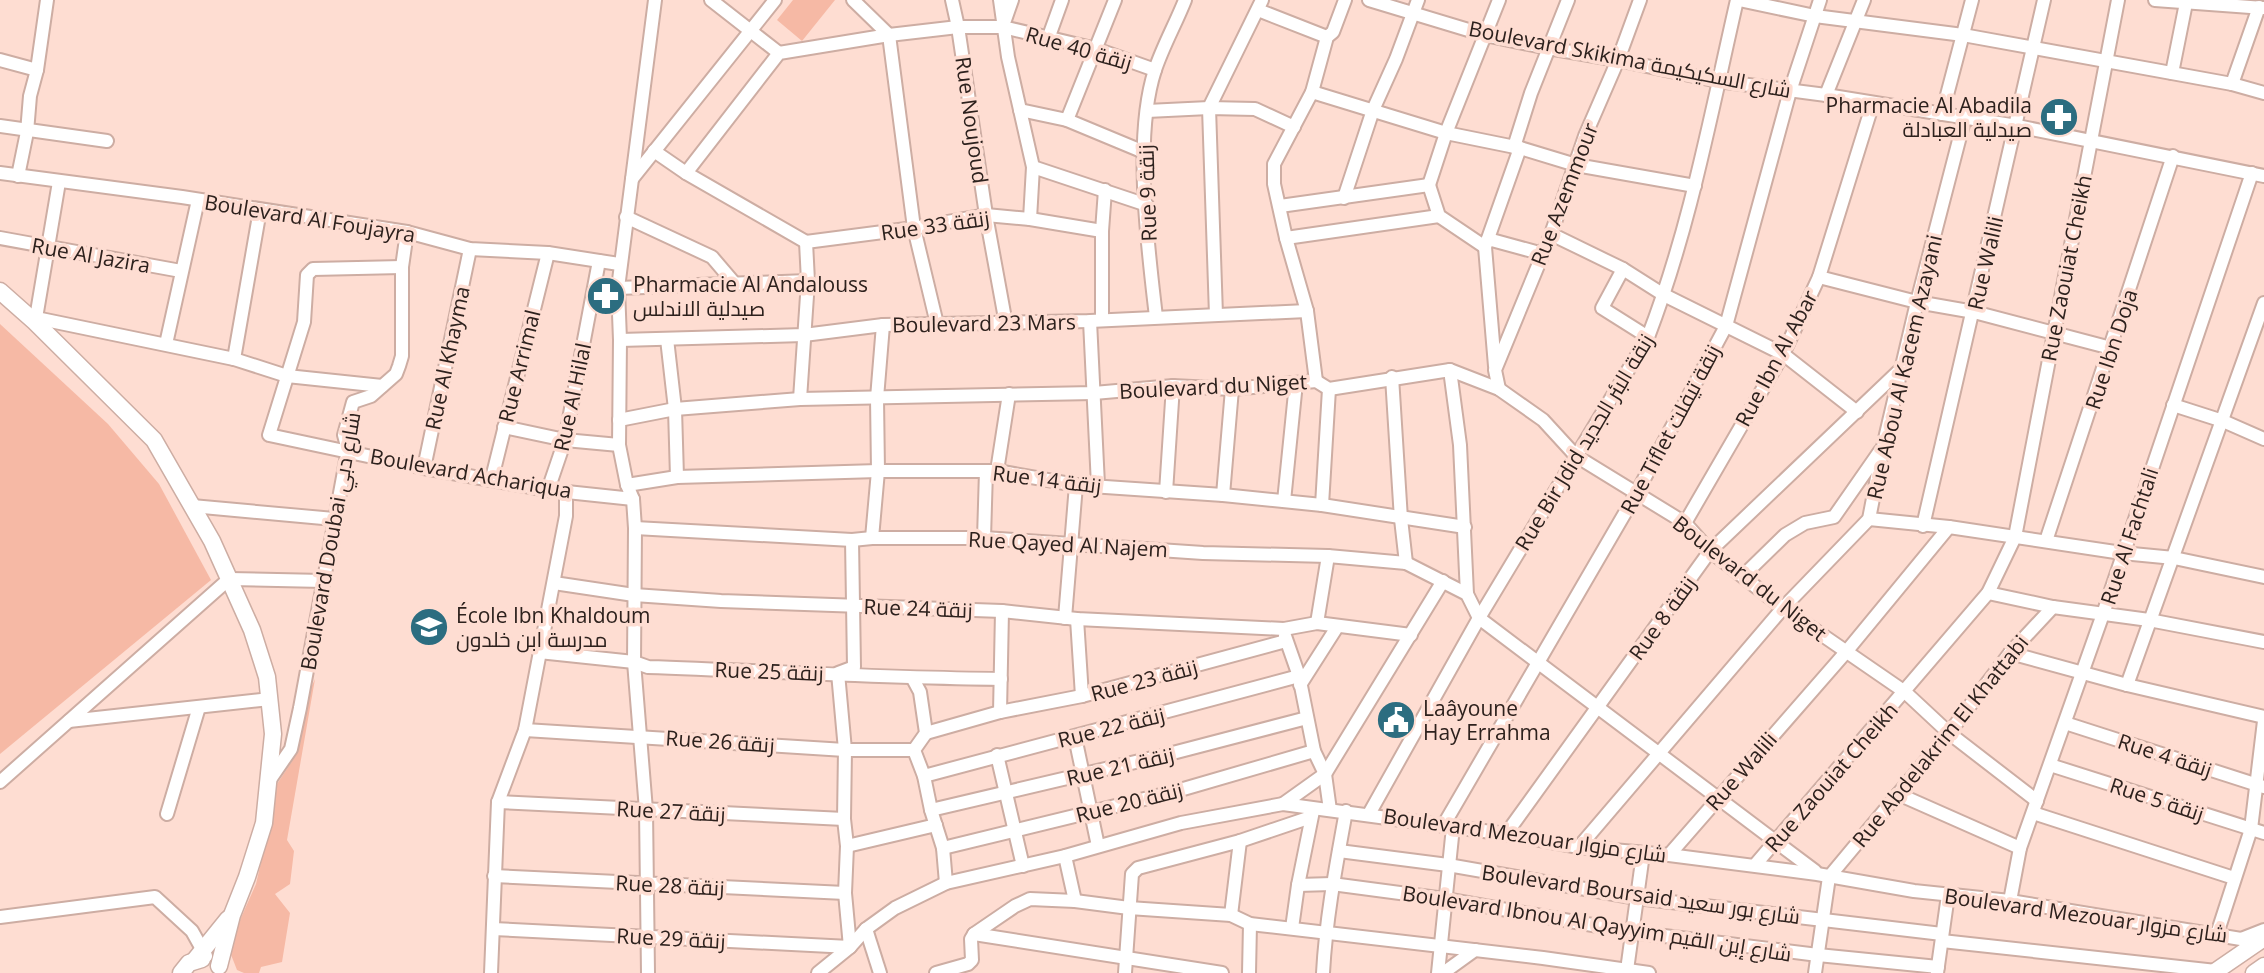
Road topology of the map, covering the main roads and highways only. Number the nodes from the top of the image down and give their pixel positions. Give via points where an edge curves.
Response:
1 (0, 291) edge
2 (232, 915) junction
3 (2264, 938) edge
4 (213, 965) edge
5 (2264, 966) edge
6 (2215, 972) edge
7 (181, 973) edge
8 (2254, 973) edge

1 - 2 main road via 154,440 229,579 260,653 273,734 264,823
2 - 4 main road
2 - 4 main road
3 - 6 main road
4 - 7 main road via 185,967
5 - 8 main road

